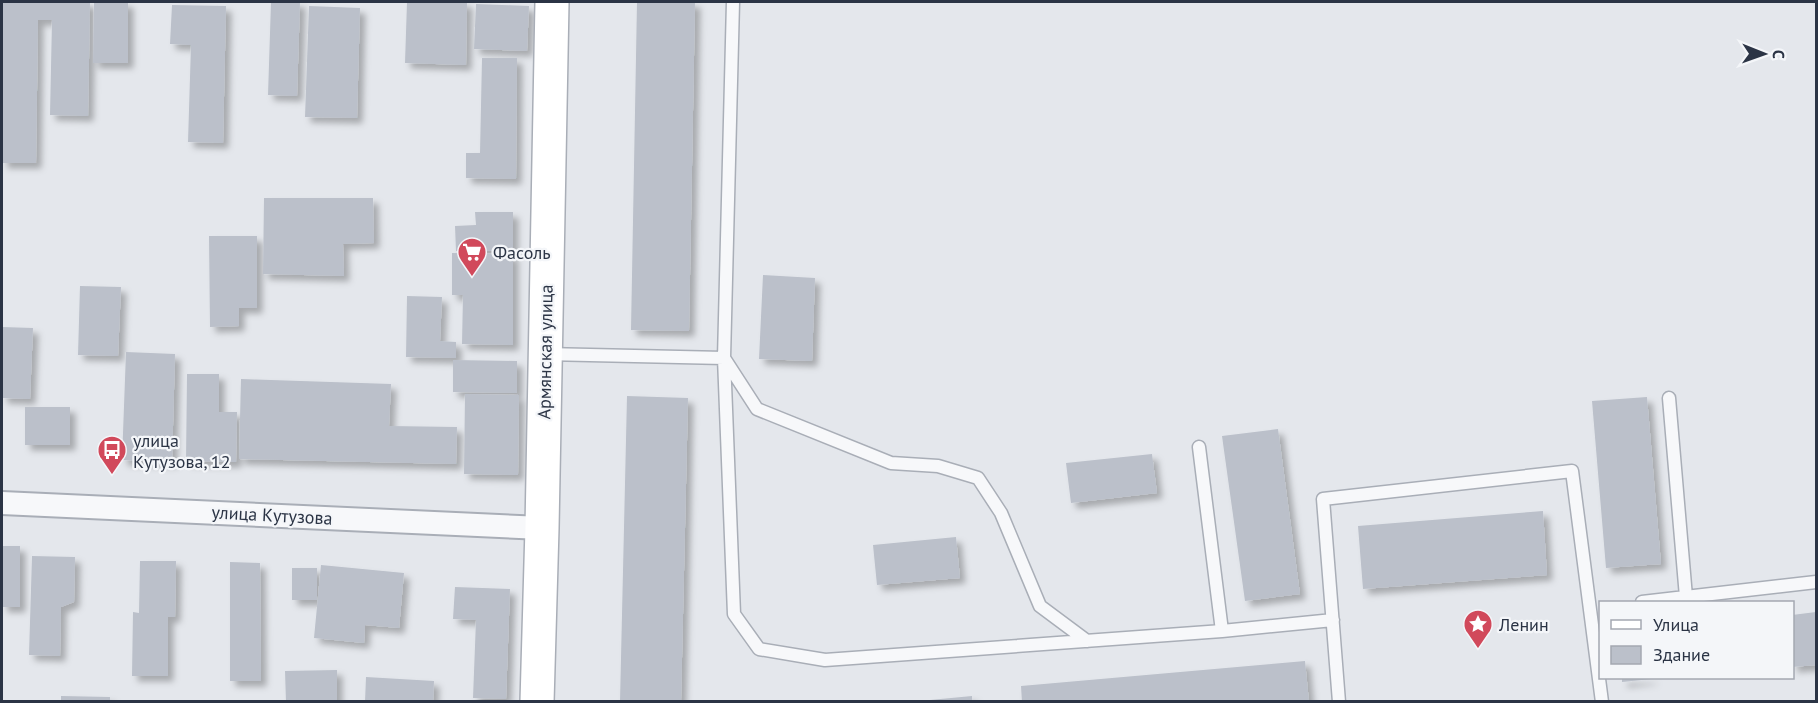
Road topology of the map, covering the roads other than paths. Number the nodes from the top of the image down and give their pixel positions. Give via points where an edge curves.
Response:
1 (552, 2) edge
2 (733, 2) edge
3 (544, 354) junction
4 (724, 358) junction
5 (1670, 398) dead end
6 (1199, 447) dead end
7 (2, 503) edge
8 (542, 528) junction
9 (1816, 582) edge
10 (1686, 597) junction
11 (1657, 601) edge
12 (1595, 608) edge
13 (1333, 620) junction
14 (1222, 631) junction
15 (1088, 641) junction
16 (1599, 662) edge
17 (1600, 679) edge
18 (537, 700) edge
19 (1339, 702) edge
20 (1602, 702) edge

1 - 3 main road, Армянская улица
2 - 4 lane
3 - 4 lane
3 - 8 main road, Армянская улица
4 - 15 lane via 757,409 891,463 938,466 978,478 1001,513 1040,606
4 - 15 lane via 734,614 759,649 825,660
5 - 10 lane
6 - 14 lane
7 - 8 street, улица Кутузова
8 - 18 main road, Армянская улица
9 - 10 lane
10 - 11 lane
12 - 13 lane via 1572,471 1323,499
12 - 16 lane
13 - 14 lane
13 - 19 lane
14 - 15 lane
17 - 20 lane

